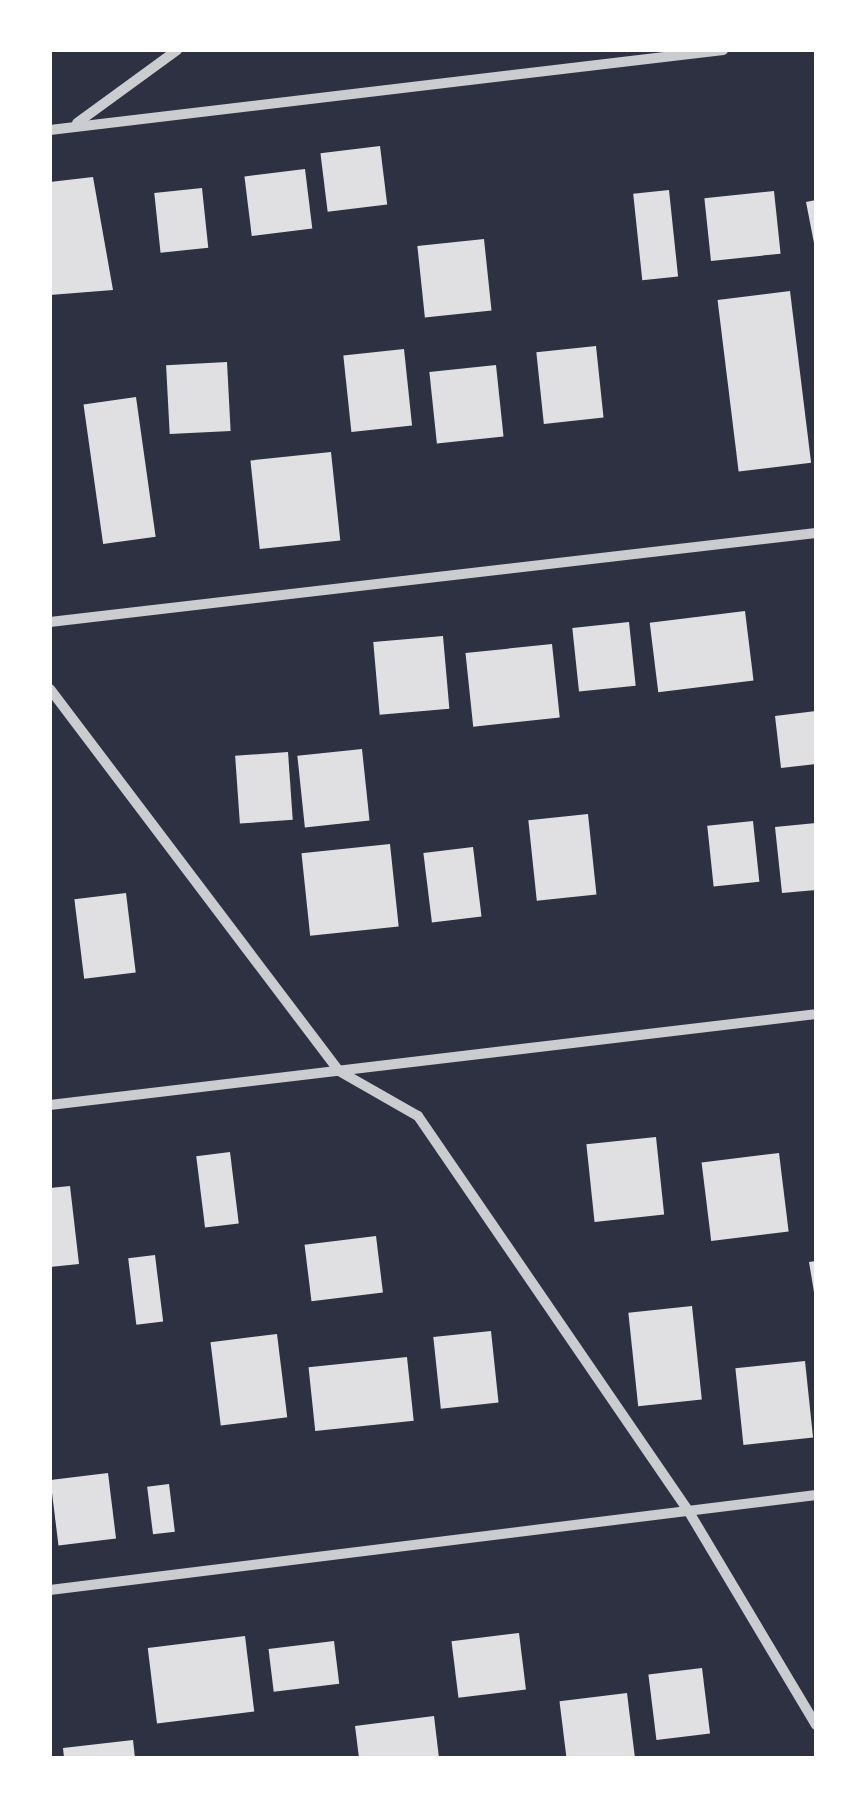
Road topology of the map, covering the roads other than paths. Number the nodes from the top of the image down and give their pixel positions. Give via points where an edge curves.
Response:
1 (177, 50) edge
2 (723, 50) edge
3 (74, 126) junction
4 (50, 130) edge
5 (816, 533) edge
6 (50, 622) edge
7 (50, 689) edge
8 (816, 1014) edge
9 (339, 1071) junction
10 (50, 1105) edge
11 (816, 1495) edge
12 (688, 1512) junction
13 (50, 1590) edge
14 (816, 1725) edge

1 - 3 street
2 - 3 street
3 - 4 street
5 - 6 street
7 - 9 street
8 - 9 street
9 - 10 street
9 - 12 street via 418,1116
11 - 12 street
12 - 13 street
12 - 14 street

